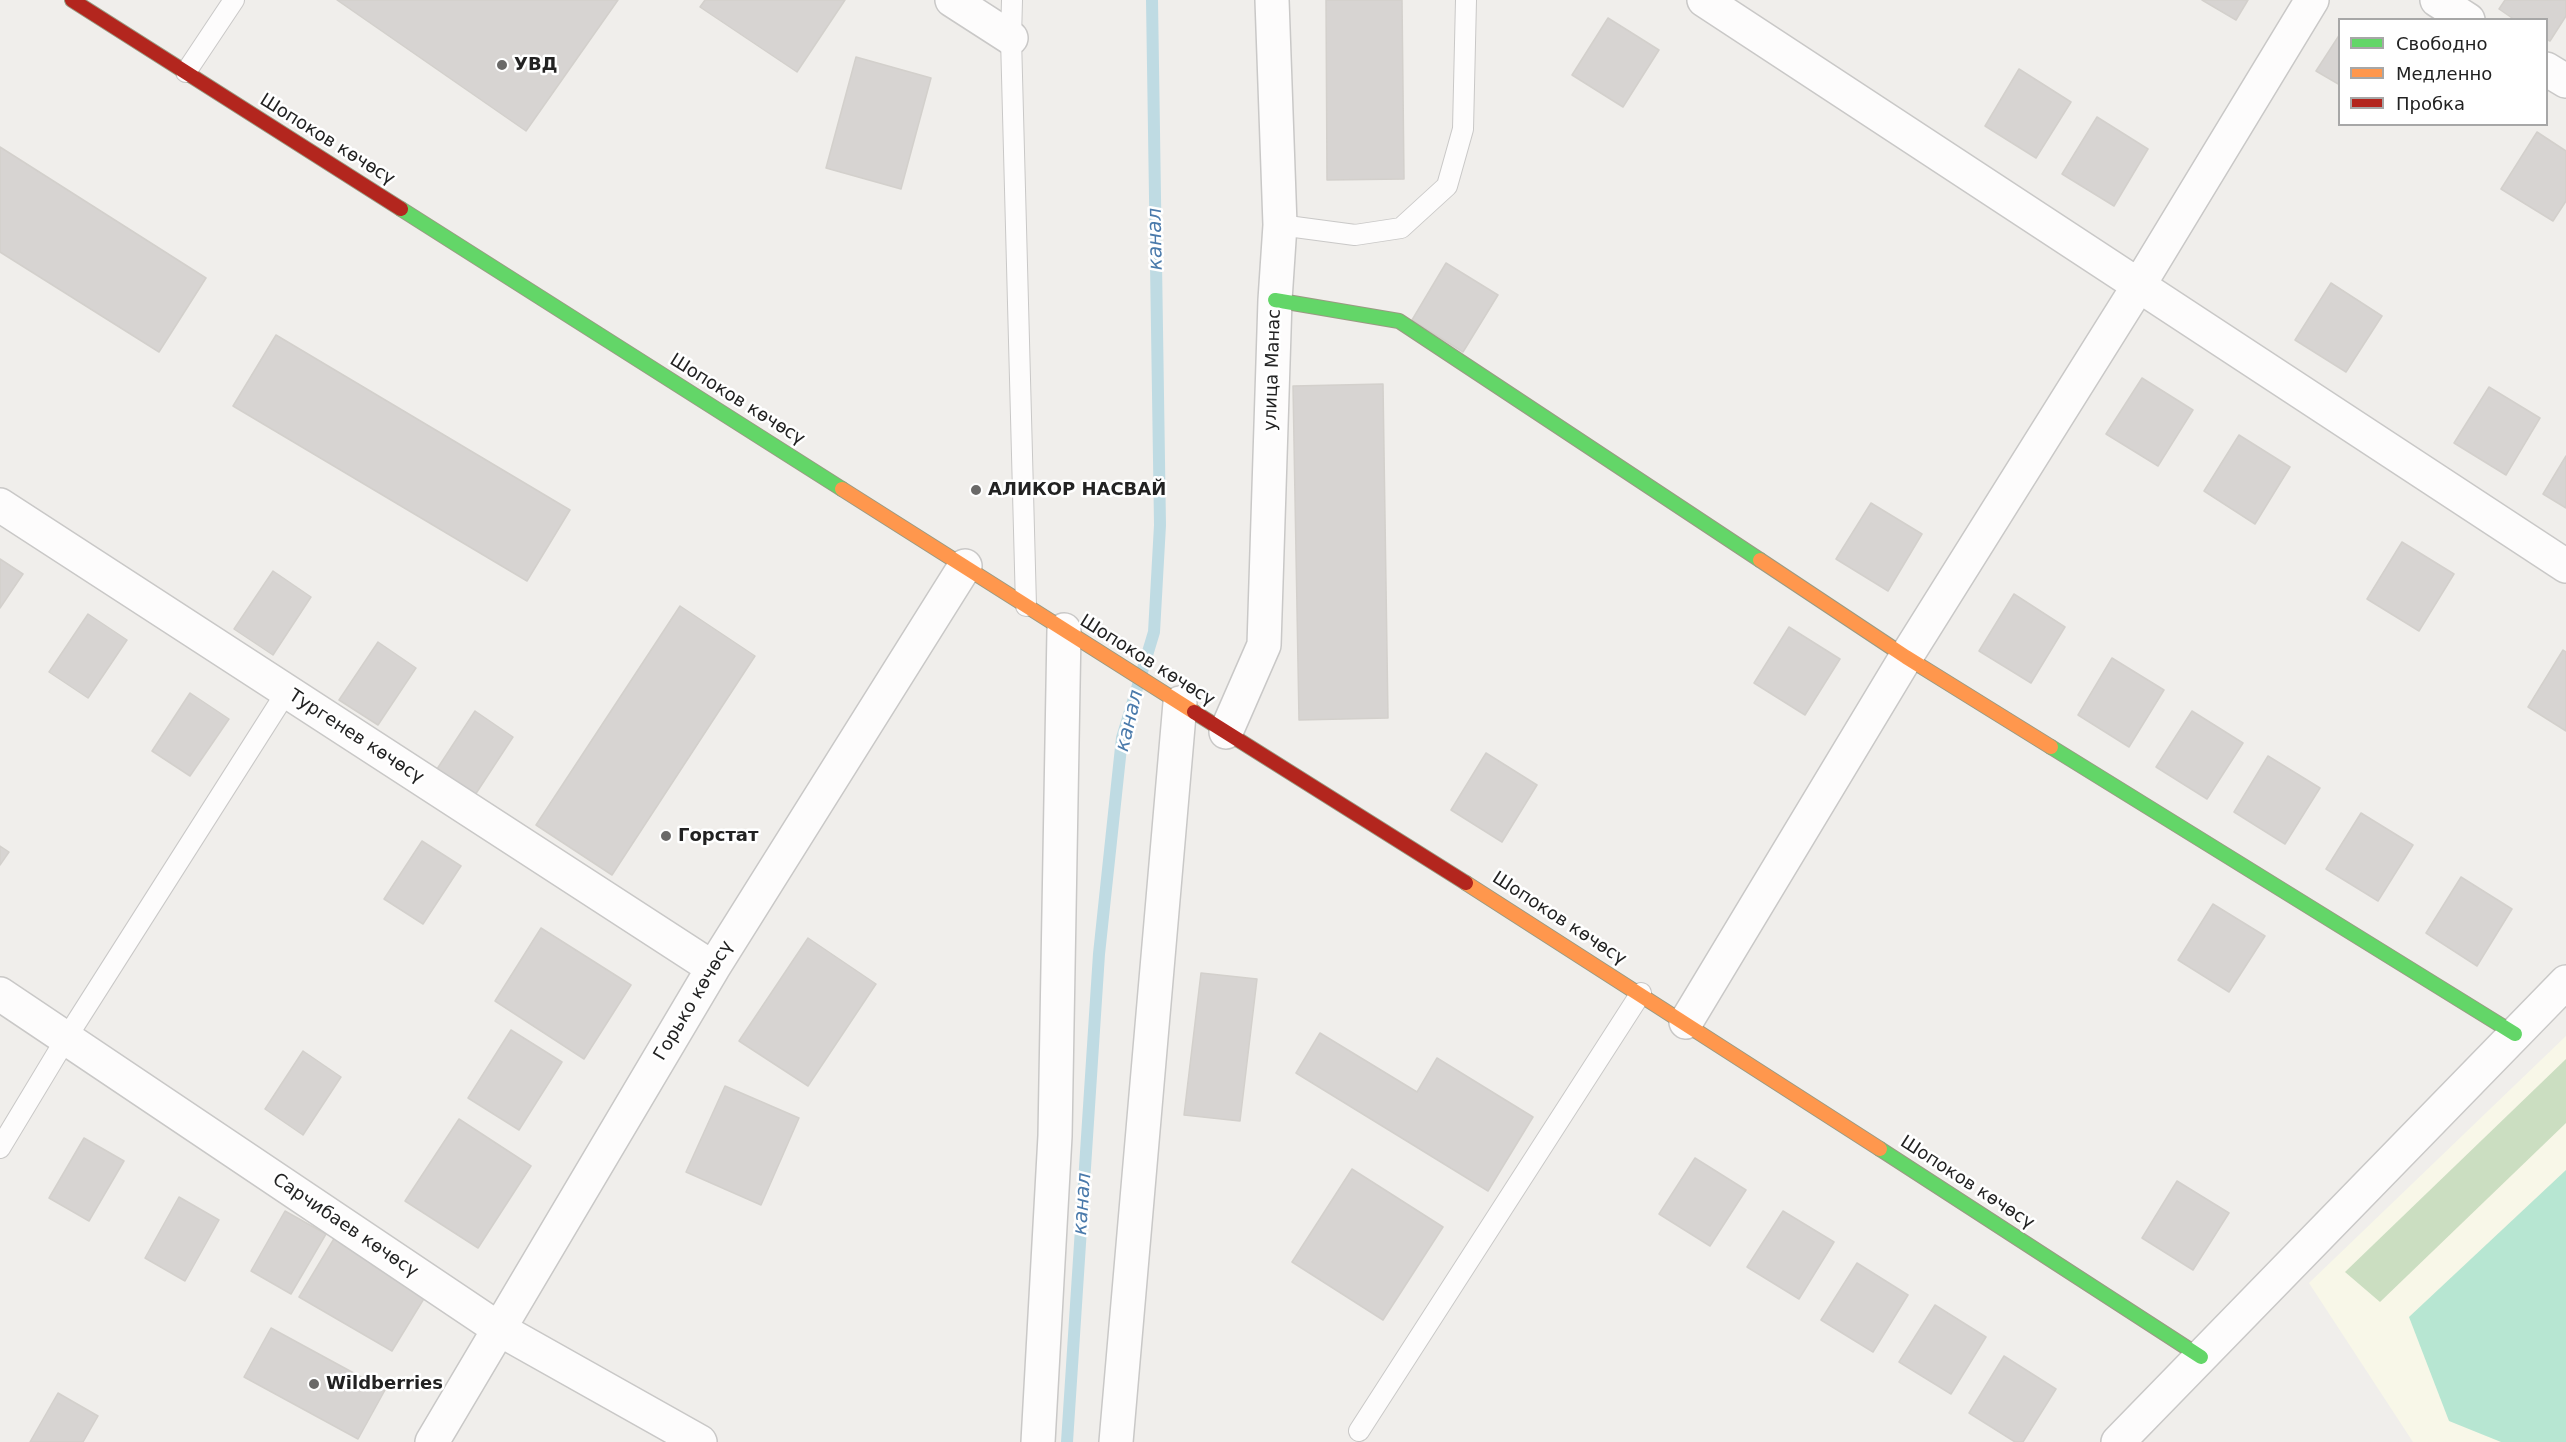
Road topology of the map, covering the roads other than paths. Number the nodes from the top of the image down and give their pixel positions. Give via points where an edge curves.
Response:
1 (72, 0) edge
2 (234, 0) edge
3 (952, 0) edge
4 (1012, 0) edge
5 (1272, 0) edge
6 (1466, 0) edge
7 (1704, 0) edge
8 (2312, 0) edge
9 (2437, 0) edge
10 (2465, 18) edge
11 (1011, 38) junction
12 (2548, 70) edge
13 (186, 72) junction
14 (2566, 81) edge
15 (1280, 225) junction
16 (2139, 285) junction
17 (1275, 300) junction
18 (0, 505) edge
19 (965, 566) junction
20 (2566, 566) edge
21 (1026, 606) junction
22 (1064, 630) junction
23 (1906, 657) junction
24 (287, 691) junction
25 (1179, 702) junction
26 (1226, 732) junction
27 (713, 968) junction
28 (2566, 982) edge
29 (1641, 993) junction
30 (0, 994) edge
31 (1686, 1022) junction
32 (2515, 1034) junction
33 (67, 1037) junction
34 (0, 1148) edge
35 (500, 1329) junction
36 (2201, 1357) junction
37 (1359, 1431) dead end
38 (432, 1442) edge
39 (700, 1442) edge
40 (1038, 1442) edge
41 (1116, 1442) edge
42 (2118, 1442) edge

1 - 13 street, Шопоков көчөсү
2 - 13 lane
3 - 11 street
4 - 11 lane
5 - 15 street, улица Манас
6 - 15 lane via 1463,129 1447,186 1401,228 1355,235
7 - 16 street
8 - 16 street
9 - 10 street
11 - 21 lane
12 - 14 street
13 - 19 street, Шопоков көчөсү
15 - 17 street, улица Манас
16 - 20 street
16 - 23 street
17 - 23 street via 1399,321
17 - 26 street, улица Манас via 1264,645
18 - 24 street, Тургенев көчөсү
19 - 21 street, Шопоков көчөсү
19 - 27 street, Горько көчөсү
21 - 22 street, Шопоков көчөсү
22 - 25 street, Шопоков көчөсү
22 - 40 street via 1055,1136
23 - 31 street
23 - 32 street
24 - 27 street, Тургенев көчөсү
24 - 33 lane
25 - 26 street, Шопоков көчөсү
25 - 41 street
26 - 29 street, Шопоков көчөсү
27 - 35 street, Горько көчөсү
28 - 32 street
29 - 31 street, Шопоков көчөсү
29 - 37 lane
30 - 33 street, Сарчибаев көчөсү
31 - 36 street, Шопоков көчөсү
32 - 36 street
33 - 34 lane
33 - 35 street, Сарчибаев көчөсү
35 - 38 street, Горько көчөсү
35 - 39 street, Сарчибаев көчөсү
36 - 42 street

